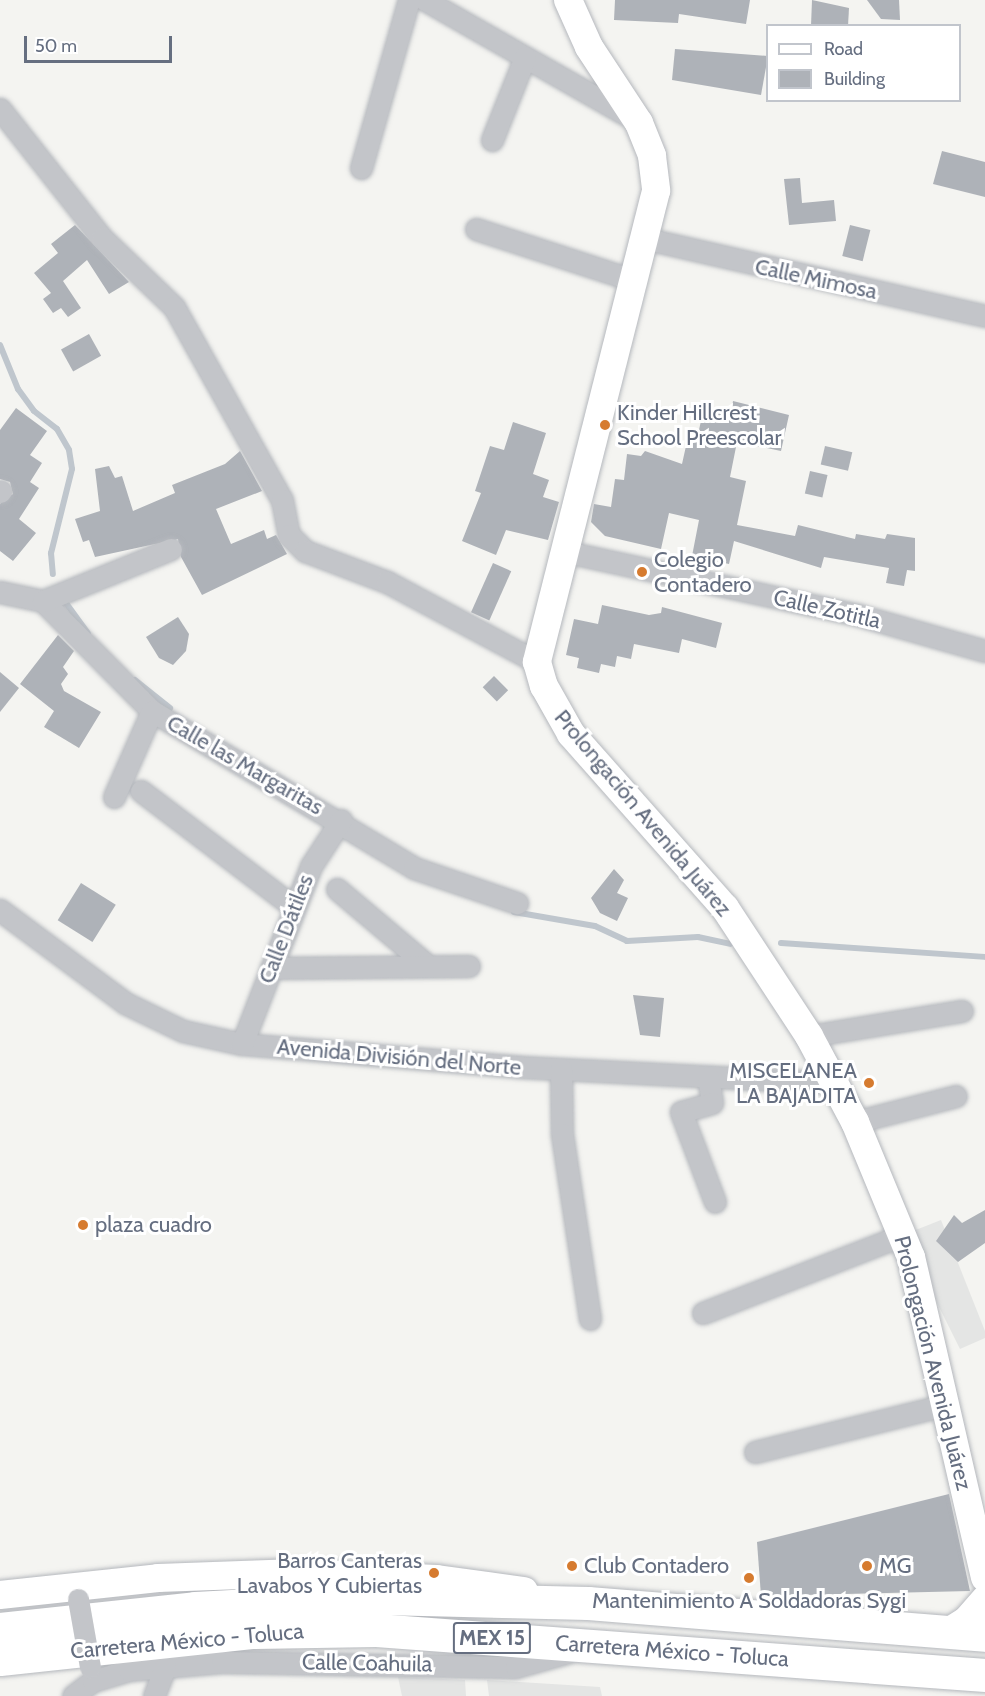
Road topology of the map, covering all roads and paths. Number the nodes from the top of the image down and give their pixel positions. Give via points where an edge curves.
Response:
1 (410, 0) edge
2 (425, 0) edge
3 (568, 0) edge
4 (525, 57) junction
5 (0, 109) edge
6 (639, 123) junction
7 (492, 140) dead end
8 (361, 168) dead end
9 (476, 229) dead end
10 (647, 239) junction
11 (636, 281) junction
12 (985, 316) edge
13 (171, 549) dead end
14 (562, 551) junction
15 (0, 592) edge
16 (44, 601) junction
17 (985, 651) edge
18 (537, 662) junction
19 (152, 711) junction
20 (141, 791) dead end
21 (114, 797) dead end
22 (341, 820) junction
23 (337, 889) dead end
24 (517, 903) dead end
25 (294, 907) junction
26 (0, 910) edge
27 (428, 966) junction
28 (469, 966) dead end
29 (271, 968) junction
30 (962, 1011) dead end
31 (809, 1036) junction
32 (242, 1044) junction
33 (561, 1069) junction
34 (708, 1077) junction
35 (836, 1083) junction
36 (956, 1096) dead end
37 (855, 1122) junction
38 (715, 1202) dead end
39 (896, 1237) junction
40 (704, 1313) dead end
41 (590, 1319) dead end
42 (945, 1405) junction
43 (755, 1452) dead end
44 (985, 1578) edge
45 (77, 1592) junction
46 (0, 1595) edge
47 (985, 1599) edge
48 (588, 1604) junction
49 (0, 1629) edge
50 (948, 1632) junction
51 (985, 1635) edge
52 (593, 1646) junction
53 (0, 1659) edge
54 (165, 1667) junction
55 (92, 1674) junction
56 (985, 1675) edge
57 (73, 1696) edge
58 (154, 1696) edge

1 - 8 street
2 - 4 street
3 - 6 street, Prolongación Avenida Juárez via 588,47
4 - 6 street
4 - 7 street
5 - 18 street via 102,237 174,307 282,500 289,535 305,551 387,582
6 - 10 street, Prolongación Avenida Juárez via 652,156 656,191
9 - 11 street
10 - 11 street, Prolongación Avenida Juárez
10 - 12 street, Calle Mimosa
11 - 14 street, Prolongación Avenida Juárez
13 - 16 street
14 - 17 street, Calle Zotitla via 858,615
14 - 18 street, Prolongación Avenida Juárez
15 - 16 street
16 - 19 street, Calle las Margaritas
18 - 31 street, Prolongación Avenida Juárez via 543,687 571,734 725,908
19 - 21 street
19 - 22 street, Calle las Margaritas
20 - 25 street
22 - 24 street, Calle las Margaritas via 414,868
22 - 25 street, Calle Dátiles via 311,866
23 - 27 street
25 - 29 street, Calle Dátiles
26 - 32 street, Avenida División del Norte via 125,1003 183,1031
27 - 28 street
27 - 29 street
29 - 32 street, Calle Dátiles
30 - 31 street
31 - 35 street, Prolongación Avenida Juárez
32 - 33 street, Avenida División del Norte
33 - 34 street, Avenida División del Norte
33 - 41 street via 562,1134
34 - 35 street, Avenida División del Norte
34 - 38 street via 712,1103 681,1112
35 - 37 street, Prolongación Avenida Juárez
36 - 37 street
37 - 39 street, Prolongación Avenida Juárez
39 - 40 street
39 - 42 street, Prolongación Avenida Juárez
42 - 43 street
42 - 44 street, Prolongación Avenida Juárez
45 - 46 street
45 - 48 street via 235,1575 371,1575 480,1582
45 - 55 street, bridge
47 - 50 street via 967,1620
48 - 49 main road, Carretera México - Toluca / MEX 15 via 381,1598 195,1608
48 - 50 main road, Carretera México - Toluca / MEX 15
50 - 51 main road, Carretera México - Toluca / MEX 15
52 - 53 main road, Carretera México - Toluca / MEX 15 via 376,1630 254,1632
52 - 54 street, Calle Coahuila via 516,1667 319,1661
52 - 56 main road, Carretera México - Toluca / MEX 15
54 - 55 street, Calle Coahuila
54 - 58 street
55 - 57 street, Calle Coahuila

